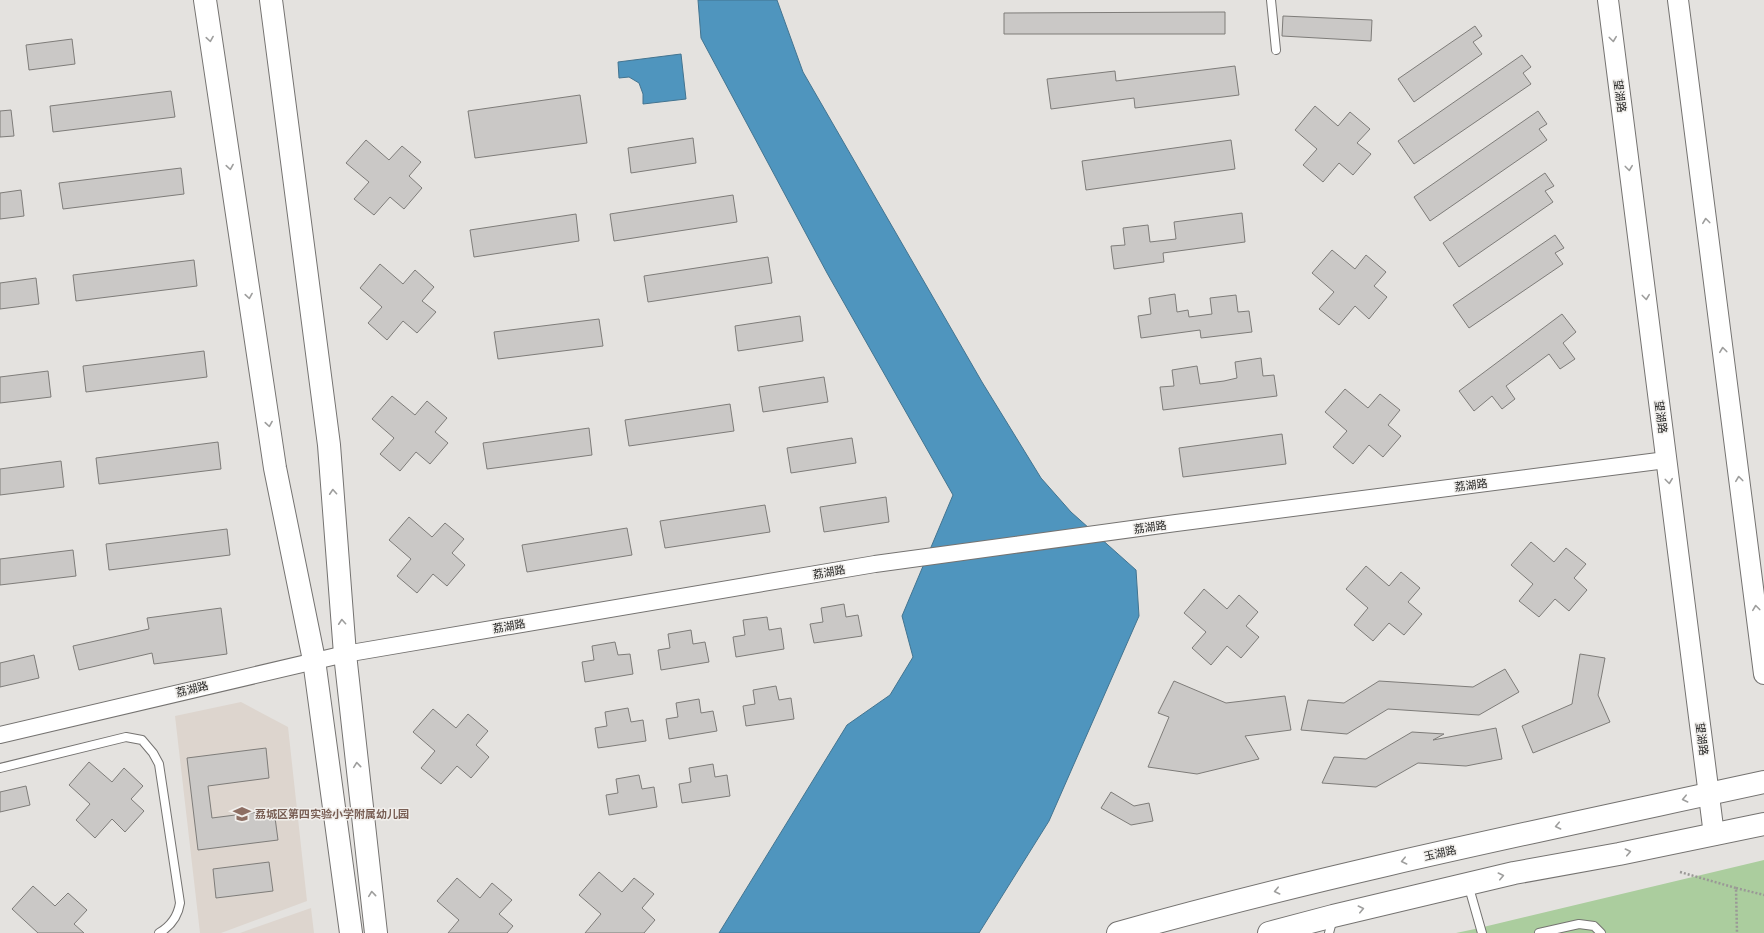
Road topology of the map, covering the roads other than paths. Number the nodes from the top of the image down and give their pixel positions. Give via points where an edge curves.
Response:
1 (205, 0) edge
2 (271, 0) edge
3 (1271, 0) edge
4 (1608, 0) edge
5 (1678, 0) edge
6 (1276, 50) dead end
7 (1666, 460) junction
8 (345, 654) junction
9 (314, 660) junction
10 (1764, 674) edge
11 (0, 735) edge
12 (0, 768) edge
13 (1764, 782) edge
14 (1709, 794) junction
15 (1764, 824) edge
16 (1714, 835) junction
17 (1468, 884) junction
18 (1331, 924) edge
19 (159, 933) edge
20 (351, 933) edge
21 (376, 933) edge
22 (1118, 933) edge
23 (1269, 933) edge
24 (1482, 933) edge
25 (1539, 933) edge
26 (1601, 933) edge

1 -> 9 main road via 275,468
8 -> 2 main road via 329,445
3 - 6 lane
4 -> 7 street, 望湖路
10 -> 5 street
7 - 8 street, 荔湖路 via 875,564
7 -> 14 street, 望湖路
8 - 9 street, 荔湖路
21 -> 8 main road
9 - 11 street, 荔湖路
9 - 20 main road
12 - 19 lane via 126,737 142,740 159,764 180,903 178,913 167,928
13 - 14 main road, 玉湖路
14 - 16 street, 望湖路
14 -> 22 main road, 玉湖路 via 1346,874
15 - 16 main road
17 -> 16 main road
18 -> 17 main road
17 - 24 lane
18 - 23 main road
25 - 26 lane via 1579,924 1594,926

